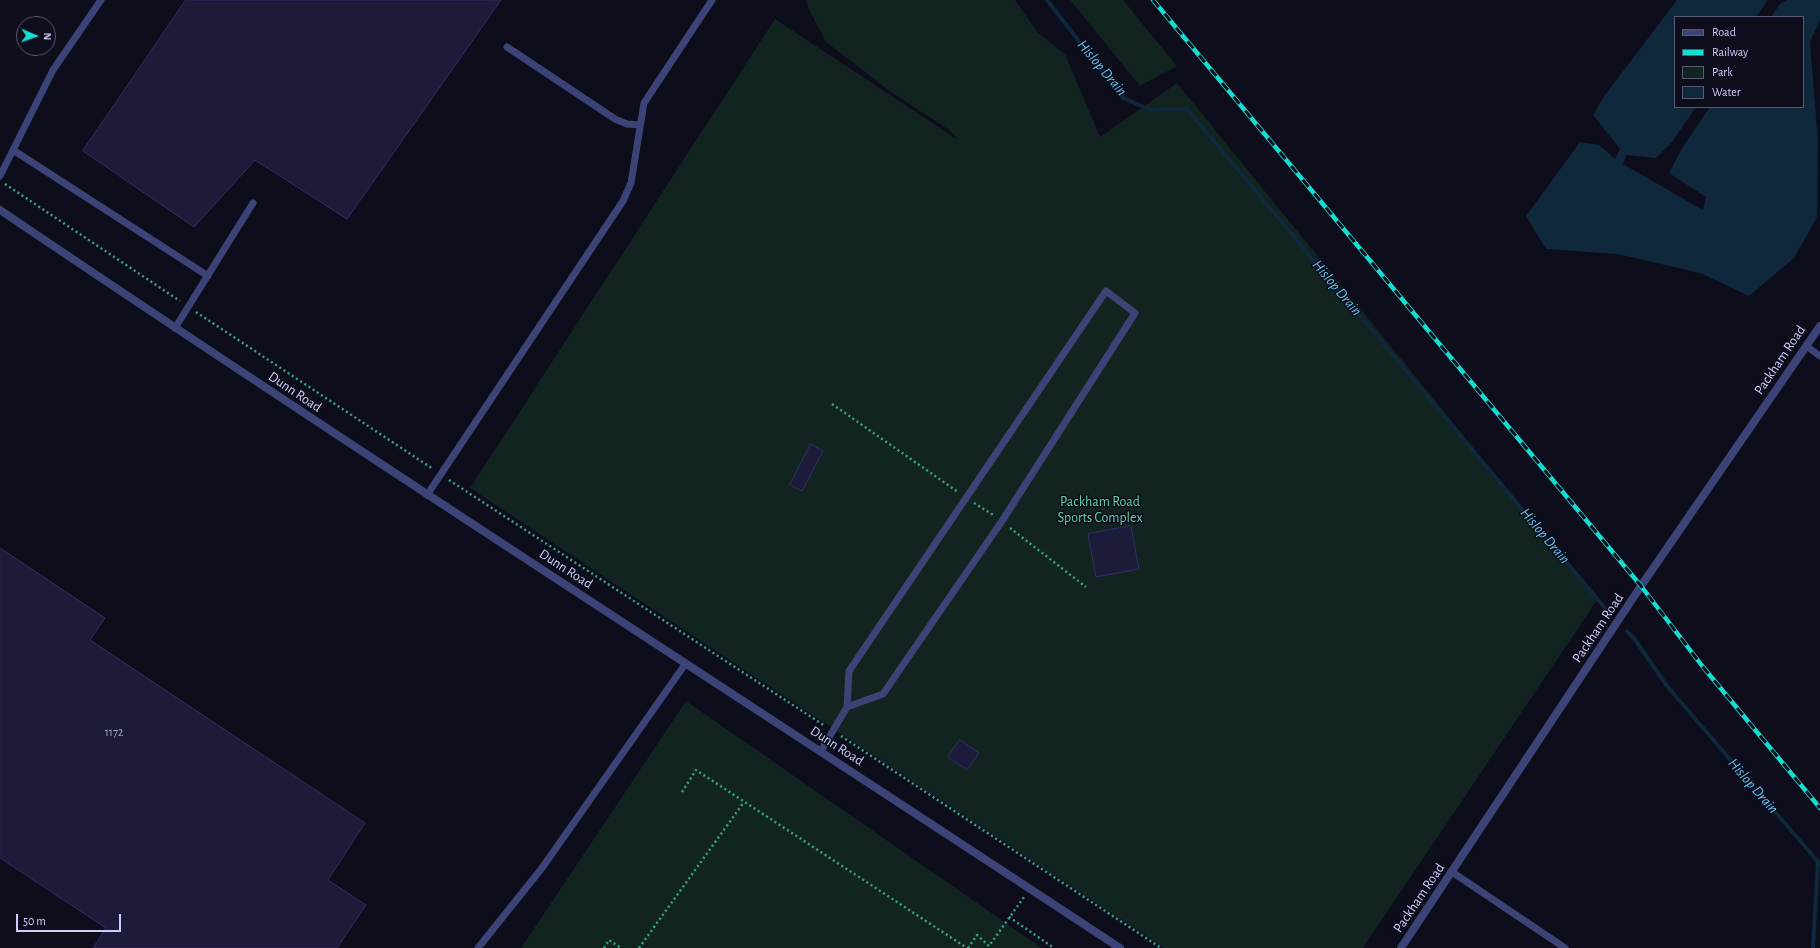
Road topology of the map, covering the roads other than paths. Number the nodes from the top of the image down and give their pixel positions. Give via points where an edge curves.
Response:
1 (101, 0) edge
2 (712, 0) edge
3 (507, 47) dead end
4 (640, 125) junction
5 (13, 150) junction
6 (0, 176) edge
7 (253, 204) dead end
8 (0, 210) edge
9 (208, 276) junction
10 (1820, 326) edge
11 (175, 328) junction
12 (1806, 346) junction
13 (1820, 356) edge
14 (426, 495) junction
15 (686, 663) junction
16 (847, 707) junction
17 (821, 751) junction
18 (1452, 872) junction
19 (478, 948) edge
20 (1120, 948) edge
21 (1401, 948) edge
22 (1565, 948) edge

1 - 5 lane via 53,70
2 - 4 lane via 644,103
3 - 4 lane via 615,119 627,124
4 - 14 lane via 631,183 623,201
5 - 6 lane
5 - 9 lane
7 - 9 lane
8 - 11 street, Dunn Road
9 - 11 lane
10 - 12 street, Packham Road
11 - 14 street, Dunn Road
12 - 13 lane
12 - 18 street, Packham Road via 1641,586
14 - 15 street, Dunn Road
15 - 17 street, Dunn Road
15 - 19 lane via 542,868
16 - 16 lane via 883,694 1002,521 1135,313 1106,291 849,671
16 - 17 lane
17 - 20 street, Dunn Road
18 - 21 street, Packham Road
18 - 22 lane

